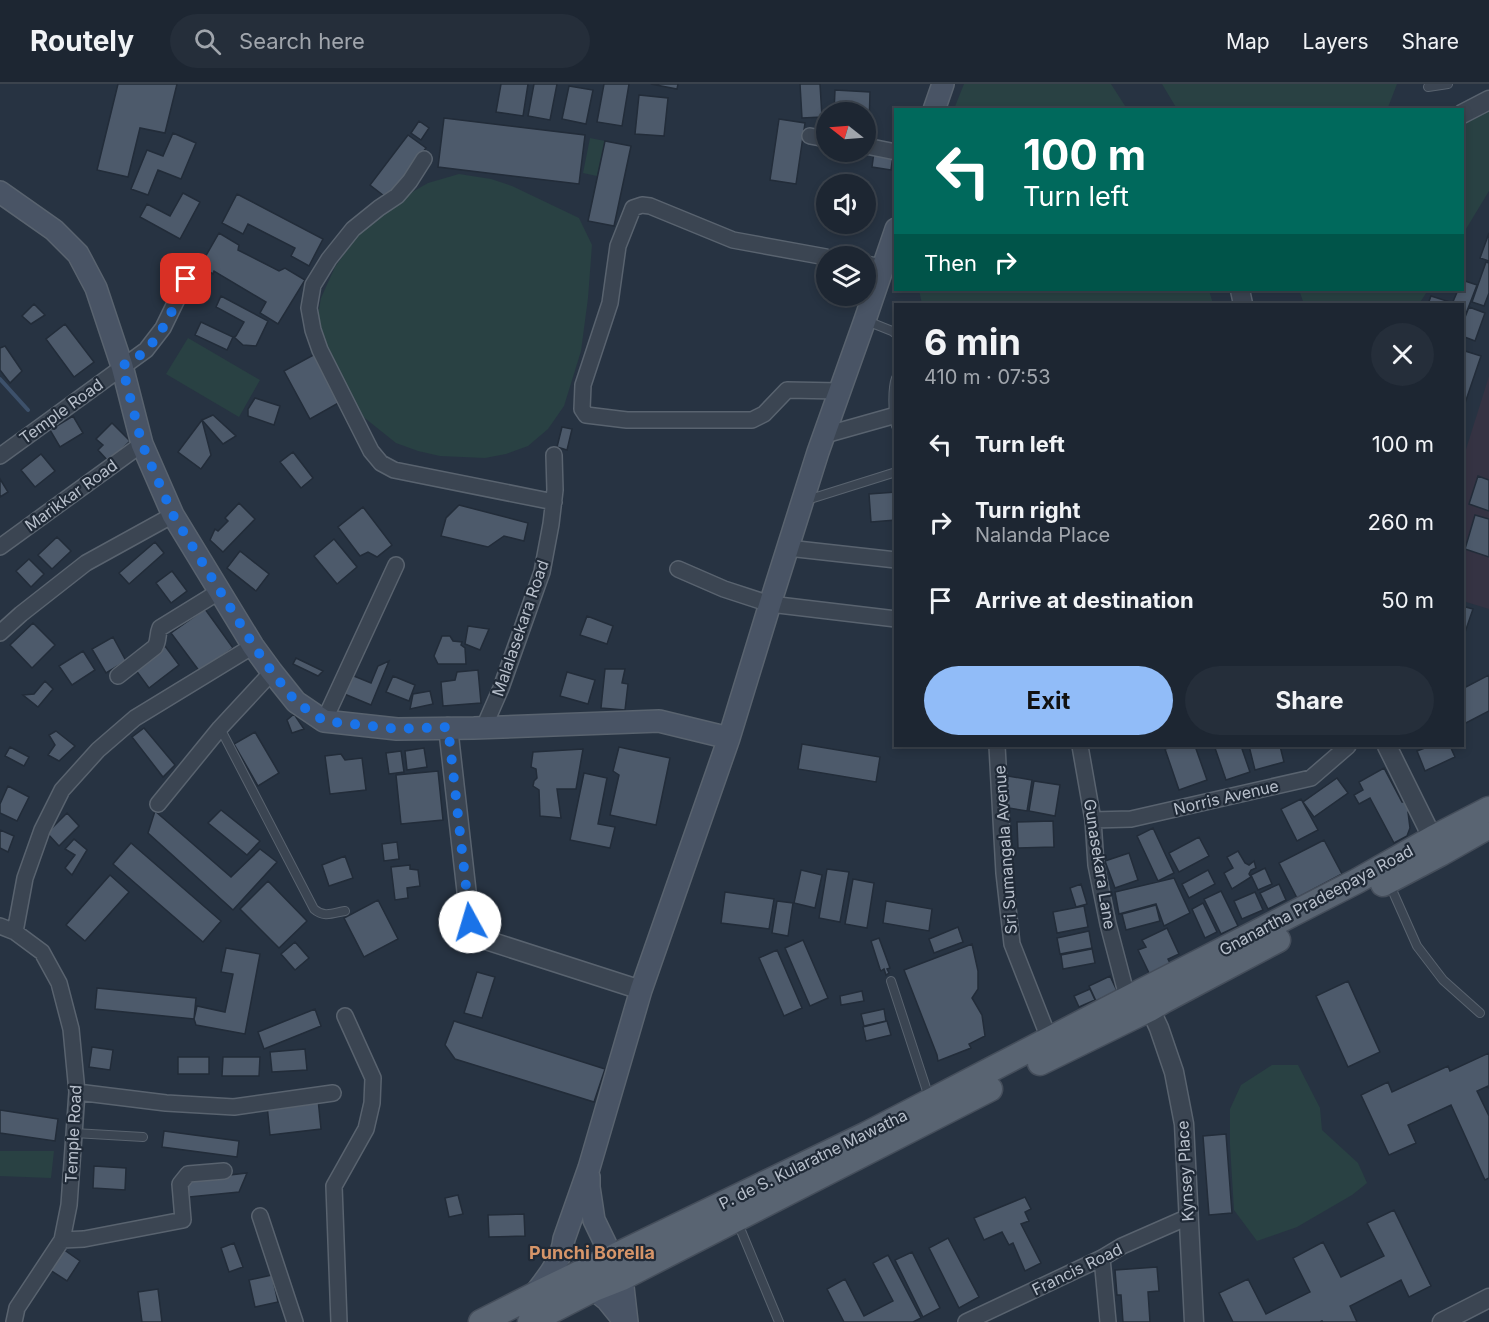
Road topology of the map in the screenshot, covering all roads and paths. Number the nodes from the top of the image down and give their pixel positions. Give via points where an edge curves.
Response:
1 (943, 84) edge
2 (1448, 84) edge
3 (1428, 87) dead end
4 (1489, 100) edge
5 (935, 108) edge
6 (1464, 113) edge
7 (810, 136) dead end
8 (816, 137) edge
9 (876, 148) edge
10 (894, 152) edge
11 (424, 159) dead end
12 (0, 192) edge
13 (894, 232) edge
14 (816, 255) edge
15 (876, 263) edge
16 (191, 266) dead end
17 (867, 306) edge
18 (865, 320) junction
19 (894, 332) edge
20 (122, 366) junction
21 (894, 382) edge
22 (840, 391) junction
23 (894, 401) edge
24 (894, 418) edge
25 (825, 435) junction
26 (142, 444) junction
27 (554, 455) dead end
28 (0, 456) edge
29 (894, 473) edge
30 (803, 501) junction
31 (554, 502) junction
32 (173, 515) junction
33 (0, 547) edge
34 (788, 548) junction
35 (894, 560) edge
36 (396, 565) dead end
37 (678, 569) dead end
38 (220, 591) junction
39 (770, 604) junction
40 (894, 619) edge
41 (0, 633) edge
42 (254, 646) junction
43 (272, 672) junction
44 (118, 676) dead end
45 (324, 721) junction
46 (448, 727) junction
47 (484, 727) junction
48 (220, 728) junction
49 (729, 738) junction
50 (997, 747) edge
51 (1080, 747) edge
52 (1347, 747) edge
53 (1388, 747) edge
54 (158, 804) dead end
55 (1489, 809) edge
56 (1093, 820) junction
57 (1489, 826) edge
58 (1437, 846) junction
59 (1389, 881) junction
60 (345, 911) dead end
61 (0, 926) edge
62 (15, 932) junction
63 (891, 981) dead end
64 (641, 990) junction
65 (1138, 1004) junction
66 (1480, 1013) dead end
67 (345, 1016) dead end
68 (1052, 1047) junction
69 (77, 1092) junction
70 (333, 1093) dead end
71 (930, 1101) junction
72 (74, 1133) junction
73 (142, 1137) dead end
74 (589, 1168) junction
75 (224, 1171) dead end
76 (260, 1216) dead end
77 (1188, 1217) junction
78 (737, 1220) junction
79 (62, 1240) junction
80 (563, 1246) junction
81 (1102, 1258) junction
82 (617, 1268) junction
83 (585, 1282) junction
84 (534, 1295) junction
85 (1489, 1298) edge
86 (14, 1322) edge
87 (295, 1322) edge
88 (339, 1322) edge
89 (481, 1322) edge
90 (530, 1322) edge
91 (626, 1322) edge
92 (779, 1322) edge
93 (966, 1322) edge
94 (1108, 1322) edge
95 (1194, 1322) edge
96 (1442, 1322) edge

1 - 5 main road
2 - 3 lane
4 - 6 street
7 - 8 street
9 - 10 street
11 - 31 street via 398,196 353,229 313,285 309,308 320,350 370,451 381,463 394,470
12 - 20 main road via 54,230 78,254 96,288
13 - 15 main road
14 - 22 street via 733,240 650,206 633,208 618,246 610,303 583,385 582,409 586,415 627,420 752,420 764,414 787,390
16 - 20 street, Temple Road via 163,328 146,350
17 - 18 main road
18 - 19 lane
18 - 22 main road
20 - 26 main road
20 - 28 street, Temple Road
21 - 23 lane
22 - 25 main road
24 - 25 street
25 - 30 main road
26 - 32 main road
26 - 33 street, Marikkar Road
27 - 31 street, Malalasekara Road
29 - 30 lane
30 - 34 main road
31 - 47 street, Malalasekara Road via 542,572
32 - 38 main road
32 - 41 street via 86,563
34 - 35 street
34 - 39 main road
36 - 45 street
37 - 39 street
38 - 42 main road
38 - 44 street via 160,628 155,647
39 - 40 street
39 - 49 main road
42 - 43 main road
42 - 62 street via 135,718 98,750 62,790 25,878
43 - 45 main road via 296,702
43 - 48 street
45 - 46 main road via 398,729
46 - 47 main road
46 - 64 street via 470,922 474,929 489,941
47 - 49 main road via 658,721
48 - 54 street
48 - 60 lane via 314,909 326,915
49 - 64 main road
50 - 68 street, Sri Sumangala Avenue via 1012,944
51 - 56 street, Gunasekara Lane
52 - 56 street, Norris Avenue via 1311,778 1131,819
53 - 58 street
55 - 58 main road, Gnanartha Pradeepaya Road
56 - 65 street, Gunasekara Lane via 1096,865 1108,924
57 - 58 main road, Gnanartha Pradeepaya Road
58 - 59 main road, Gnanartha Pradeepaya Road
58 - 65 main road, Gnanartha Pradeepaya Road via 1357,881
59 - 65 main road, Gnanartha Pradeepaya Road via 1165,999
59 - 66 lane via 1417,946 1443,980
61 - 62 street, Temple Road
62 - 69 street, Temple Road via 42,952 59,983 71,1029
63 - 71 lane
64 - 74 main road
65 - 68 main road, P. de S. Kularatne Mawatha
65 - 77 street, Kynsey Place via 1159,1028 1174,1072 1184,1124
67 - 88 street via 373,1078 366,1129 334,1186
68 - 71 main road, P. de S. Kularatne Mawatha
68 - 78 main road, P. de S. Kularatne Mawatha
69 - 70 street via 234,1107
69 - 72 street, Temple Road
71 - 82 main road, P. de S. Kularatne Mawatha
72 - 73 lane
72 - 79 street, Temple Road via 69,1205
74 - 80 main road
74 - 82 main road via 594,1220
75 - 79 street via 188,1174 180,1184 183,1220
76 - 87 street
77 - 81 street, Francis Road
77 - 95 street, Kynsey Place
78 - 82 main road, P. de S. Kularatne Mawatha
78 - 92 lane
79 - 86 street, Temple Road via 17,1308
80 - 83 main road via 572,1268
80 - 84 main road via 554,1268
81 - 93 street, Francis Road
81 - 94 street
82 - 83 main road, P. de S. Kularatne Mawatha
82 - 91 main road
83 - 84 main road, P. de S. Kularatne Mawatha
83 - 90 main road, P. de S. Kularatne Mawatha
83 - 91 main road
84 - 89 main road, P. de S. Kularatne Mawatha
85 - 96 street

